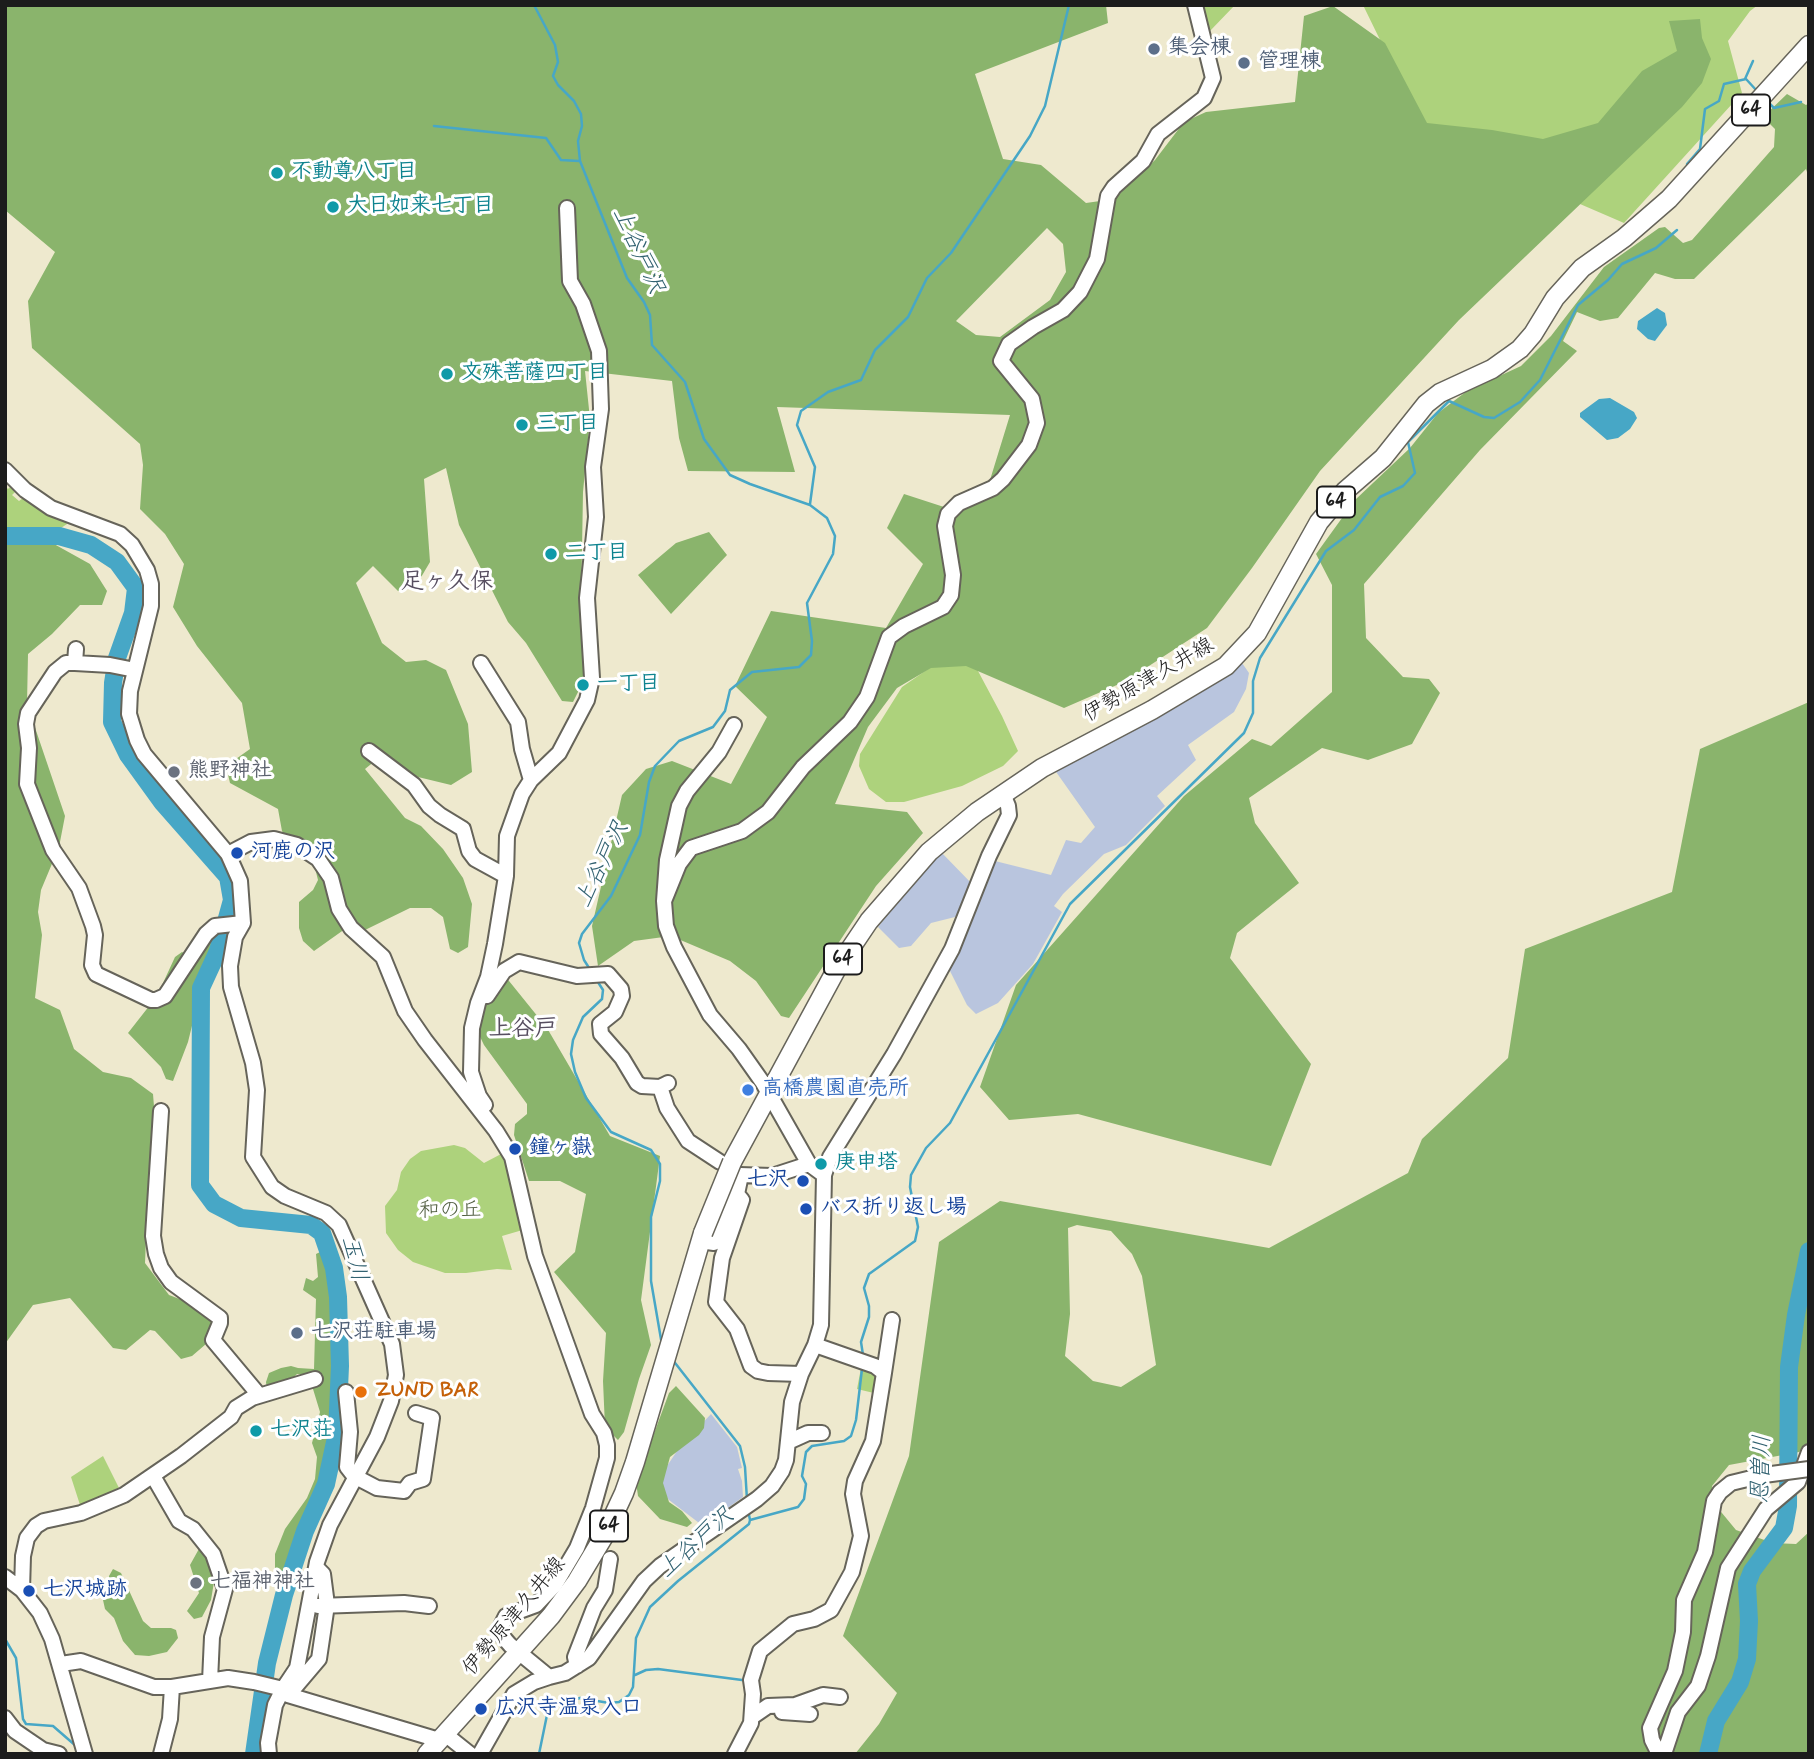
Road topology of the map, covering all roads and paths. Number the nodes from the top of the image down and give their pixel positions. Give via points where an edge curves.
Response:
1 (1195, 5) edge
2 (1809, 45) edge
3 (566, 208) dead end
4 (5, 470) edge
5 (481, 663) dead end
6 (135, 670) junction
7 (734, 725) dead end
8 (369, 751) dead end
9 (531, 780) junction
10 (1003, 794) junction
11 (229, 854) junction
12 (506, 876) junction
13 (664, 901) junction
14 (239, 924) junction
15 (478, 1003) junction
16 (768, 1094) junction
17 (161, 1111) dead end
18 (504, 1143) junction
19 (809, 1164) junction
20 (733, 1169) junction
21 (824, 1175) junction
22 (737, 1194) junction
23 (700, 1241) junction
24 (892, 1320) dead end
25 (816, 1345) junction
26 (884, 1373) junction
27 (800, 1374) junction
28 (315, 1379) dead end
29 (346, 1392) dead end
30 (259, 1395) junction
31 (416, 1413) dead end
32 (822, 1433) dead end
33 (789, 1442) junction
34 (1809, 1452) edge
35 (1809, 1469) edge
36 (153, 1476) junction
37 (354, 1476) junction
38 (610, 1559) dead end
39 (316, 1567) junction
40 (5, 1577) edge
41 (22, 1590) junction
42 (327, 1605) junction
43 (309, 1606) junction
44 (429, 1606) dead end
45 (518, 1653) junction
46 (61, 1664) junction
47 (577, 1666) junction
48 (549, 1677) junction
49 (210, 1681) junction
50 (172, 1687) junction
51 (283, 1692) junction
52 (840, 1697) dead end
53 (810, 1714) dead end
54 (752, 1717) junction
55 (5, 1718) edge
56 (442, 1737) junction
57 (744, 1738) junction
58 (59, 1754) edge
59 (85, 1754) edge
60 (161, 1754) edge
61 (269, 1754) edge
62 (427, 1754) edge
63 (470, 1754) edge
64 (480, 1754) edge
65 (735, 1754) edge
66 (1661, 1754) edge

1 - 13 street via 1213,78 1204,98 1158,134 1143,161 1108,196 1097,259 1080,292 1063,310 1009,344 1001,361 1032,399 1037,423 1029,445 1003,479 948,514 951,595 943,607 889,637 867,697 850,722 803,767 768,812 742,831 691,848
2 - 10 main road, 伊勢原津久井線 / 64 via 1669,199 1582,268 1520,349 1426,404 1383,458 1345,491 1319,522 1257,633 1226,666
3 - 9 street via 570,281 599,351 601,409 593,467 596,517 587,598 592,678 587,700 559,753
4 - 6 street via 35,498 120,534 139,555 151,584 151,606
5 - 9 street via 518,722
6 - 11 street via 129,714 144,754
6 - 14 street via 75,656 55,672 26,724 27,783 51,845 79,888 93,926 93,970 99,978 156,1000 165,996 206,934 215,926
7 - 13 street via 679,806
8 - 12 street via 414,785 429,806 463,829 475,859
9 - 12 street via 511,820
10 - 16 main road, 伊勢原津久井線 / 64 via 929,852 869,921 836,970
10 - 21 street via 1009,816 952,949 830,1157
11 - 14 street via 240,881
11 - 18 street via 251,842 274,839 297,845 318,859 331,878 339,909 351,928 383,957 405,1011
12 - 15 street via 488,977
13 - 16 street via 674,947 704,1005 740,1049
14 - 37 street via 230,967 231,987 257,1090 253,1157 272,1187 326,1213 339,1225 392,1344 396,1375 391,1401
15 - 18 street via 471,1072 479,1096 502,1127
15 - 20 street via 485,1000 504,971 519,962 576,976 608,974 622,996 615,1012 600,1024 601,1034 637,1083 664,1085 667,1108 688,1141
16 - 19 street
16 - 20 main road, 伊勢原津久井線 / 64
17 - 30 street via 153,1236 156,1254 171,1282 220,1318 213,1340
18 - 45 street via 516,1170 535,1256 607,1445 593,1508 555,1586 536,1605 511,1613 502,1622 503,1637
19 - 20 street via 772,1176
19 - 21 street
20 - 22 street
20 - 23 main road, 64, bridge
21 - 25 street via 821,1325
22 - 23 street via 718,1240
22 - 27 street via 742,1200 722,1258 716,1302 737,1329 751,1366 768,1373
23 - 45 main road, 伊勢原津久井線 / 64 via 629,1481 604,1536 570,1590
24 - 26 street
25 - 26 street
25 - 27 street
26 - 54 street via 873,1441 855,1481 861,1536 852,1572 831,1610 793,1624 760,1651 751,1680
27 - 33 street
28 - 30 street
29 - 37 street via 348,1467
30 - 36 street via 236,1408 231,1418
31 - 37 street via 432,1418 424,1479 410,1483 404,1491 377,1488
32 - 33 street via 808,1433
33 - 47 street via 782,1471 772,1486 643,1581 599,1647
34 - 66 street via 1798,1482 1766,1509 1728,1568 1698,1686 1678,1712
35 - 66 street, bridge via 1731,1483 1714,1501 1704,1552 1684,1600 1675,1671 1650,1728
36 - 41 street via 113,1500 36,1526 23,1556
36 - 49 street via 179,1521 213,1554 225,1589 212,1637
37 - 39 street
38 - 47 street via 605,1590 575,1657
39 - 42 street via 323,1574
39 - 43 street
40 - 41 street
41 - 46 street via 40,1613
42 - 43 street
42 - 44 street
42 - 51 street via 318,1659
43 - 51 street via 297,1668
45 - 48 street
45 - 56 main road, 伊勢原津久井線 / 64
46 - 50 street via 81,1661 146,1685
46 - 59 street
47 - 48 street
48 - 64 street via 514,1693
49 - 50 street
49 - 51 street via 228,1678
50 - 60 street
51 - 56 street
51 - 61 street via 275,1705
52 - 54 street via 823,1695 795,1705 768,1706
53 - 57 street via 779,1712
54 - 57 street
55 - 58 street via 15,1731 43,1750
56 - 62 main road, 伊勢原津久井線 / 64
56 - 63 street
57 - 65 street

